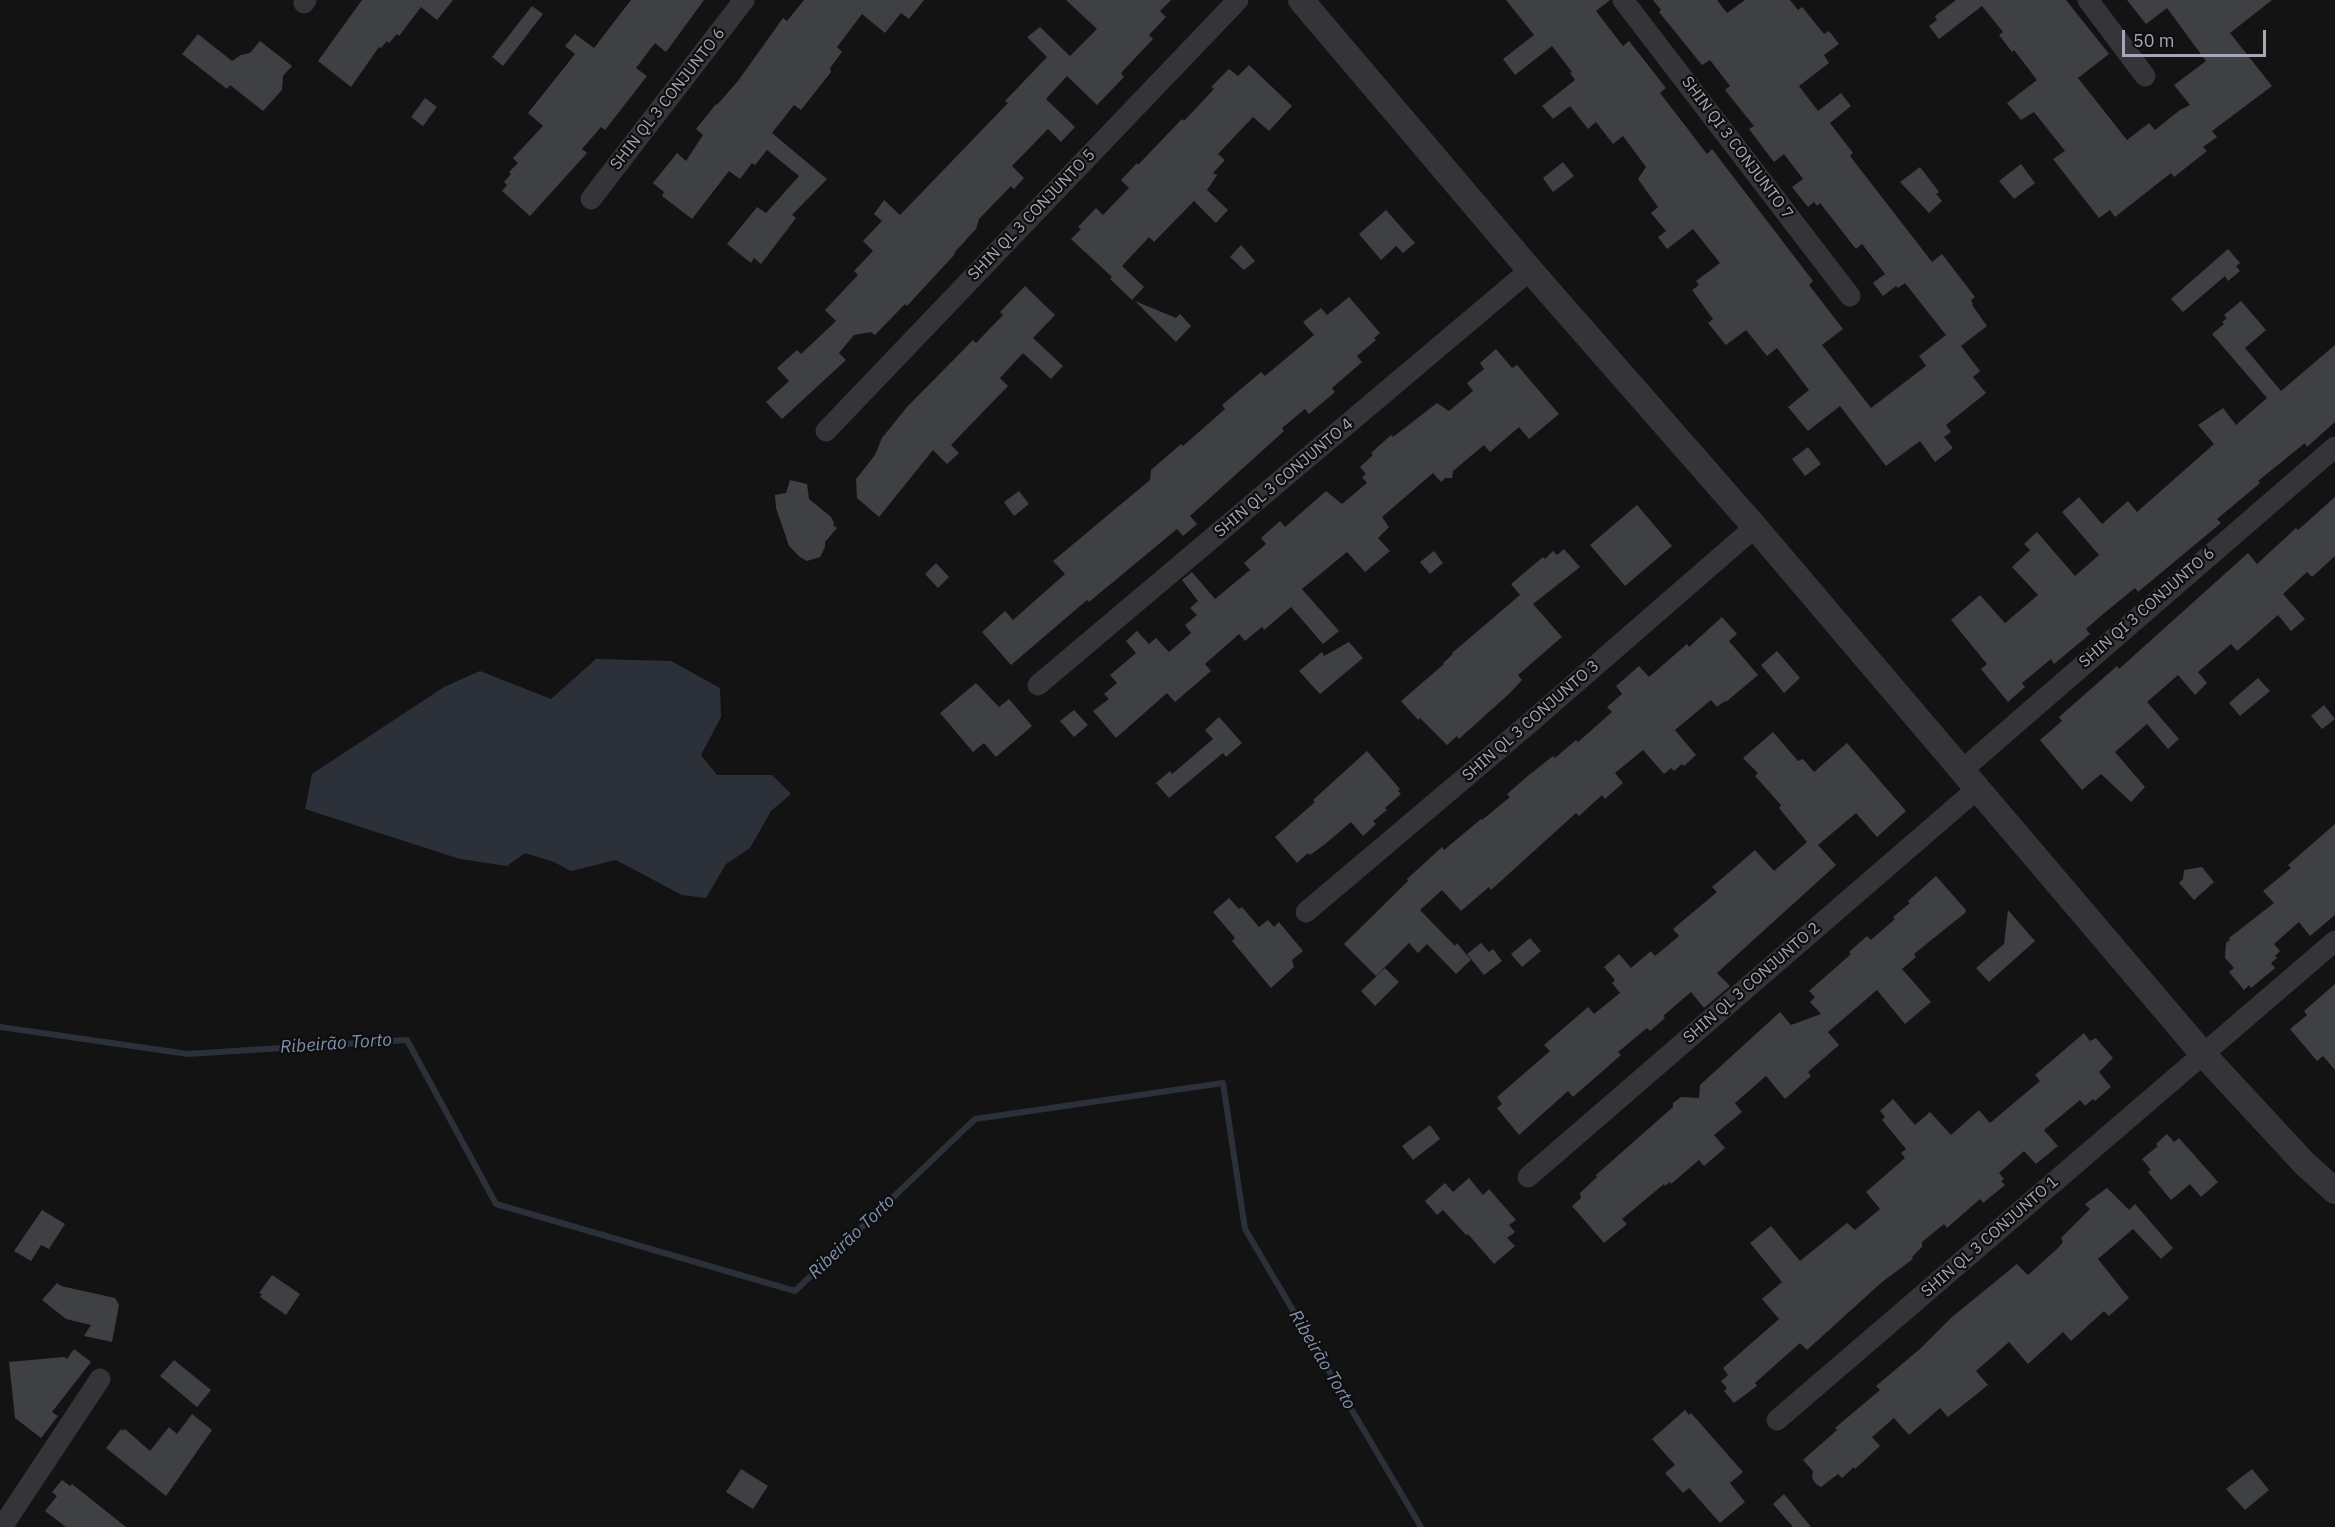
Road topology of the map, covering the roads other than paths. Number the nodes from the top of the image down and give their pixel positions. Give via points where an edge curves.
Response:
1 (744, 0) edge
2 (1238, 0) edge
3 (1300, 0) edge
4 (1623, 0) edge
5 (2088, 0) edge
6 (2145, 76) dead end
7 (591, 199) dead end
8 (1530, 270) junction
9 (1850, 296) dead end
10 (826, 431) dead end
11 (2335, 447) edge
12 (1755, 527) junction
13 (1038, 685) dead end
14 (1969, 780) junction
15 (1306, 912) dead end
16 (2335, 941) edge
17 (2203, 1054) junction
18 (2305, 1164) junction
19 (1528, 1177) dead end
20 (2335, 1191) edge
21 (2335, 1213) edge
22 (100, 1379) dead end
23 (1777, 1419) dead end
24 (2, 1527) edge

1 - 7 street, SHIN QL 3 CONJUNTO 6
2 - 10 street, SHIN QL 3 CONJUNTO 5
3 - 8 street
4 - 9 street, SHIN QI 3 CONJUNTO 7
5 - 6 street
8 - 12 street
8 - 13 street, SHIN QL 3 CONJUNTO 4
11 - 14 street, SHIN QI 3 CONJUNTO 6
12 - 14 street
12 - 15 street, SHIN QL 3 CONJUNTO 3
14 - 17 street
14 - 19 street, SHIN QL 3 CONJUNTO 2
16 - 17 street, SHIN QL 3 CONJUNTO 1
17 - 18 street
17 - 23 street, SHIN QL 3 CONJUNTO 1
18 - 20 street
18 - 21 street
22 - 24 street

